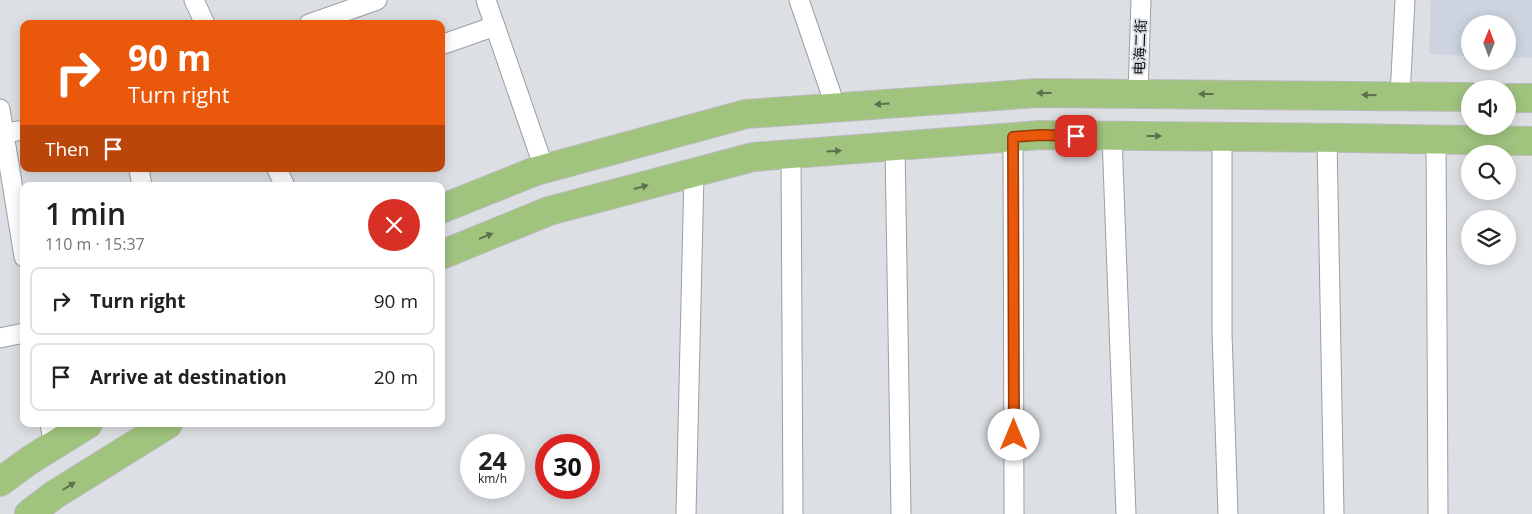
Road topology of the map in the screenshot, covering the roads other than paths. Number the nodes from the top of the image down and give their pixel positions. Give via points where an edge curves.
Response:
1 (377, 0) edge
2 (486, 0) edge
3 (799, 0) edge
4 (1141, 0) edge
5 (1405, 0) edge
6 (199, 1) edge
7 (204, 20) edge
8 (320, 20) edge
9 (495, 26) junction
10 (445, 44) edge
11 (1138, 93) junction
12 (1400, 96) junction
13 (1461, 97) edge
14 (1516, 98) edge
15 (1532, 98) edge
16 (836, 108) junction
17 (0, 109) edge
18 (20, 131) edge
19 (2, 133) edge
20 (1112, 136) junction
21 (1222, 136) junction
22 (1013, 137) junction
23 (1327, 138) junction
24 (1436, 139) junction
25 (1532, 141) edge
26 (895, 146) junction
27 (791, 154) junction
28 (544, 168) junction
29 (694, 174) junction
30 (494, 187) junction
31 (445, 207) edge
32 (512, 226) junction
33 (20, 234) edge
34 (445, 252) edge
35 (20, 334) edge
36 (0, 338) edge
37 (77, 427) edge
38 (163, 427) edge
39 (52, 434) edge
40 (0, 482) edge
41 (29, 514) edge
42 (686, 514) edge
43 (793, 514) edge
44 (901, 514) edge
45 (1014, 514) edge
46 (1126, 514) edge
47 (1228, 514) edge
48 (1334, 514) edge
49 (1438, 514) edge

1 - 8 street
2 - 9 street
3 - 16 street
4 - 11 street, 电海二街
5 - 12 street
6 - 7 street
9 - 10 street
9 - 28 street
12 -> 11 highway
11 -> 16 highway via 1038,93
12 - 13 highway
14 - 15 highway
16 - 28 highway via 746,114
17 - 19 street
18 - 19 street
19 - 33 street
20 -> 21 highway
20 - 22 highway
20 - 46 street
21 - 23 highway
21 - 47 street via 1222,333
22 - 26 highway
22 - 45 street
23 - 24 highway
23 - 48 street
24 - 25 highway
24 - 49 street
27 -> 26 highway
26 - 44 street
27 - 29 highway via 754,157
27 - 43 street
28 - 30 highway
32 -> 29 highway via 549,211
29 - 42 street
30 - 31 highway
30 - 32 highway
34 -> 32 highway
35 - 36 street
37 - 39 highway
41 -> 38 highway
39 - 40 highway via 30,460

